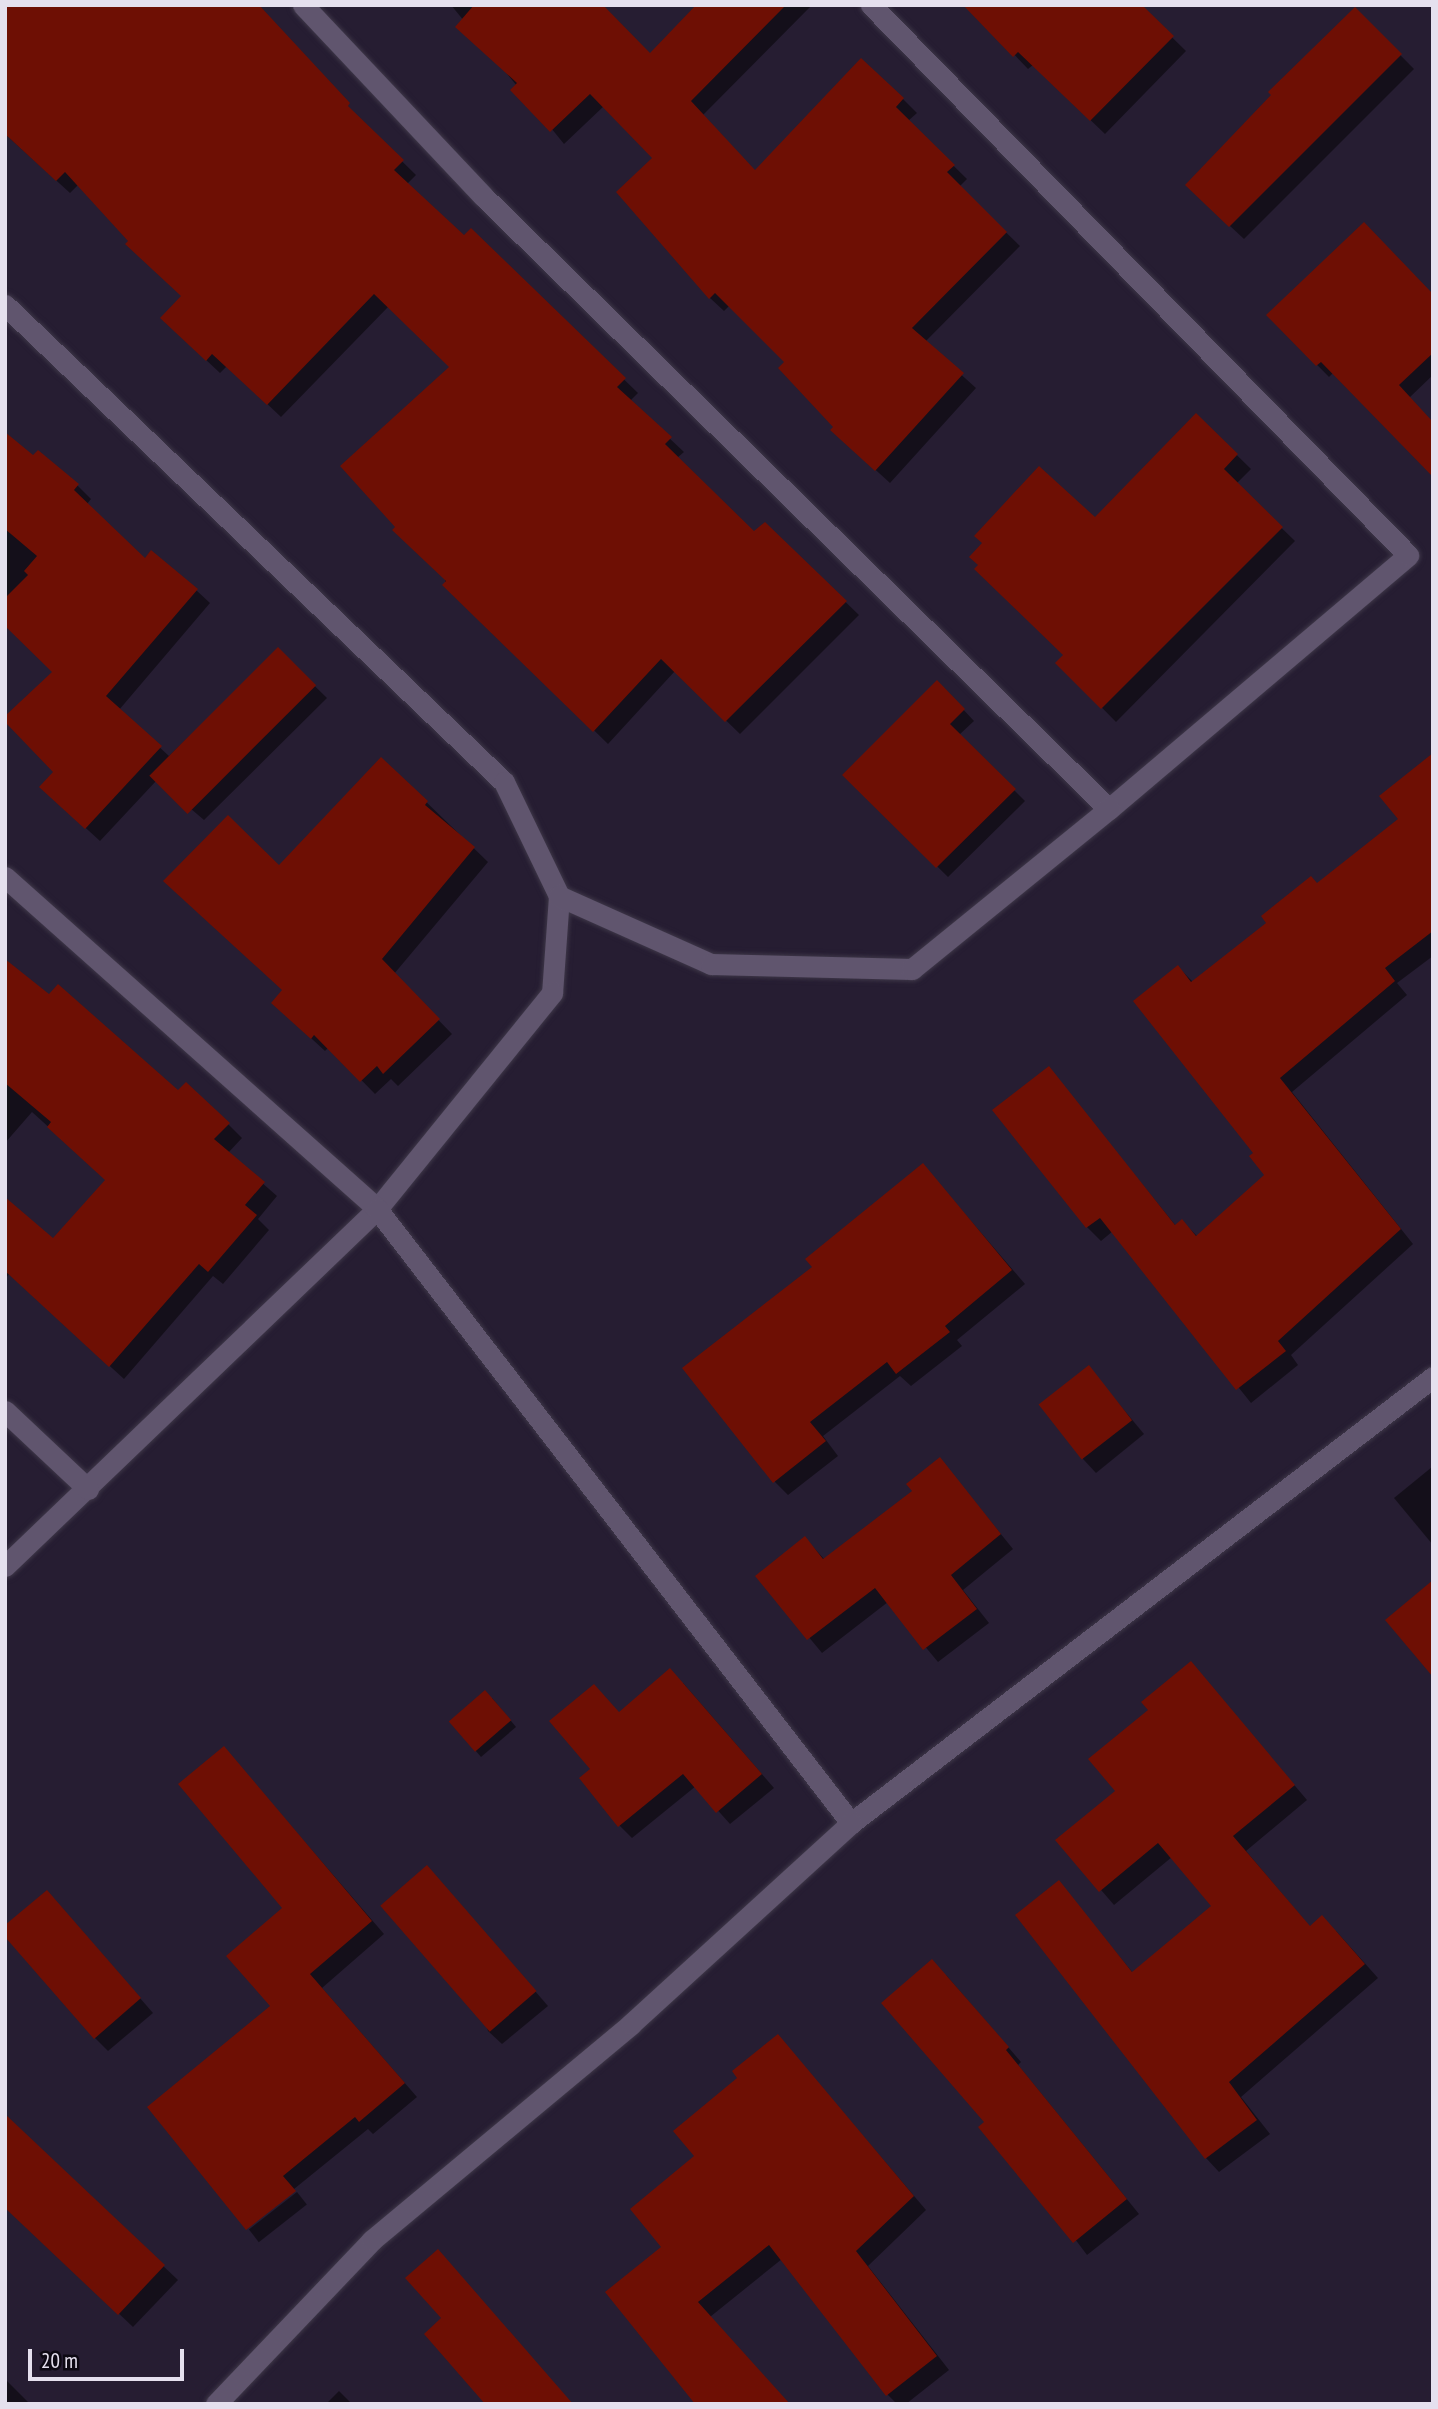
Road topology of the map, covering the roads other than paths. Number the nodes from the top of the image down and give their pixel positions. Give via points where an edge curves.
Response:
1 (303, 5) edge
2 (871, 5) edge
3 (5, 305) edge
4 (1109, 808) junction
5 (5, 877) edge
6 (559, 897) junction
7 (376, 1209) junction
8 (1433, 1377) edge
9 (5, 1411) edge
10 (88, 1489) junction
11 (5, 1566) edge
12 (851, 1823) junction
13 (216, 2404) edge

1 - 4 street via 483,196
2 - 4 street via 1408,555
3 - 6 street via 503,782
4 - 6 street via 912,969 711,964
5 - 7 street
6 - 7 street via 552,993
7 - 10 street
7 - 12 street
8 - 12 street
9 - 10 street
10 - 11 street
12 - 13 street via 631,2024 372,2240

